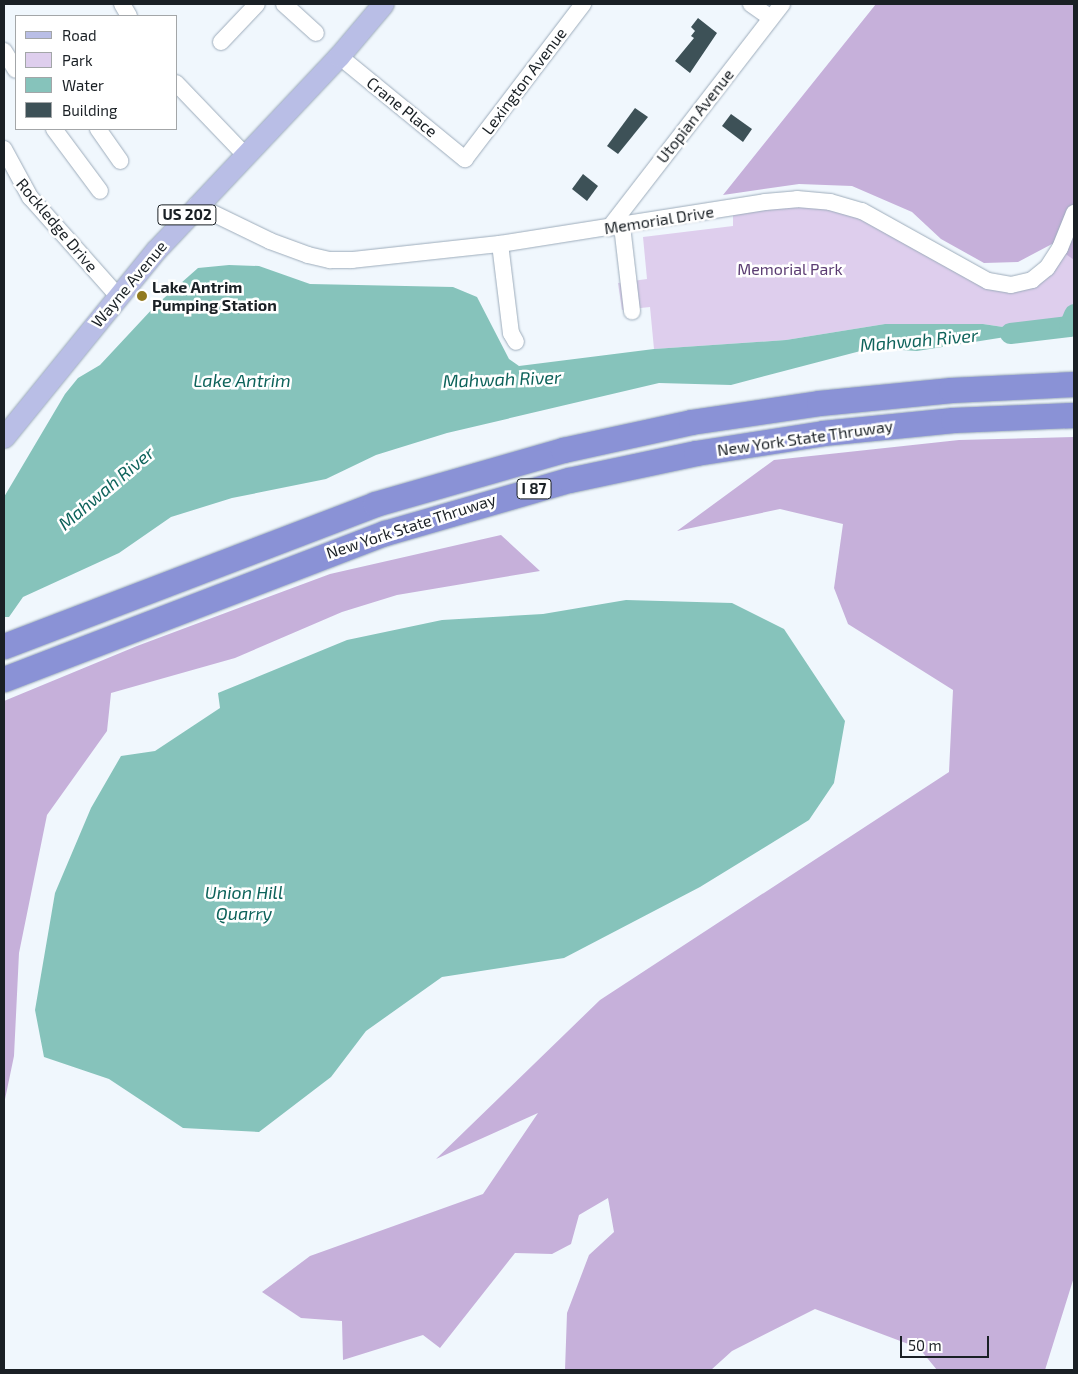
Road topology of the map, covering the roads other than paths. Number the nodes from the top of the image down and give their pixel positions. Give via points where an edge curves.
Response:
1 (122, 4) edge
2 (257, 4) edge
3 (284, 4) edge
4 (383, 4) edge
5 (583, 4) edge
6 (751, 4) edge
7 (782, 4) edge
8 (128, 15) edge
9 (771, 18) junction
10 (316, 33) dead end
11 (221, 42) dead end
12 (4, 51) edge
13 (339, 56) junction
14 (15, 68) edge
15 (178, 85) edge
16 (55, 130) edge
17 (99, 130) edge
18 (4, 149) edge
19 (244, 154) junction
20 (465, 159) joint
21 (120, 161) dead end
22 (100, 191) dead end
23 (196, 205) junction
24 (1074, 213) edge
25 (616, 227) junction
26 (500, 244) junction
27 (118, 296) junction
28 (632, 311) dead end
29 (516, 342) dead end
30 (1074, 384) edge
31 (1074, 415) edge
32 (4, 437) edge
33 (14, 642) edge
34 (12, 675) edge

1 - 8 street
2 - 11 street
3 - 10 street
4 - 13 main road, Wayne Avenue / US 202
5 - 20 street, Lexington Avenue
6 - 9 street
7 - 9 street, Utopian Avenue
9 - 25 street, Utopian Avenue
12 - 14 street
13 - 19 main road, Wayne Avenue / US 202
13 - 20 street, Crane Place
15 - 19 street
16 - 22 street
17 - 21 street
18 - 27 street, Rockledge Drive via 30,197
19 - 23 main road, Wayne Avenue / US 202
23 - 26 street, Memorial Drive via 270,241 330,260
23 - 27 main road, Wayne Avenue / US 202
24 - 25 street, Memorial Drive via 1060,248 1047,268 1032,280 1011,285 988,281 869,214 830,202 765,202
25 - 26 street, Memorial Drive
25 - 28 street
26 - 29 street via 511,332
27 - 32 main road, Wayne Avenue / US 202
30 - 33 highway, New York State Thruway / I 87 via 951,390 819,403 692,422 563,450 366,507
31 - 34 highway, New York State Thruway / I 87 via 953,420 823,433 696,453 569,480 447,513 367,539

